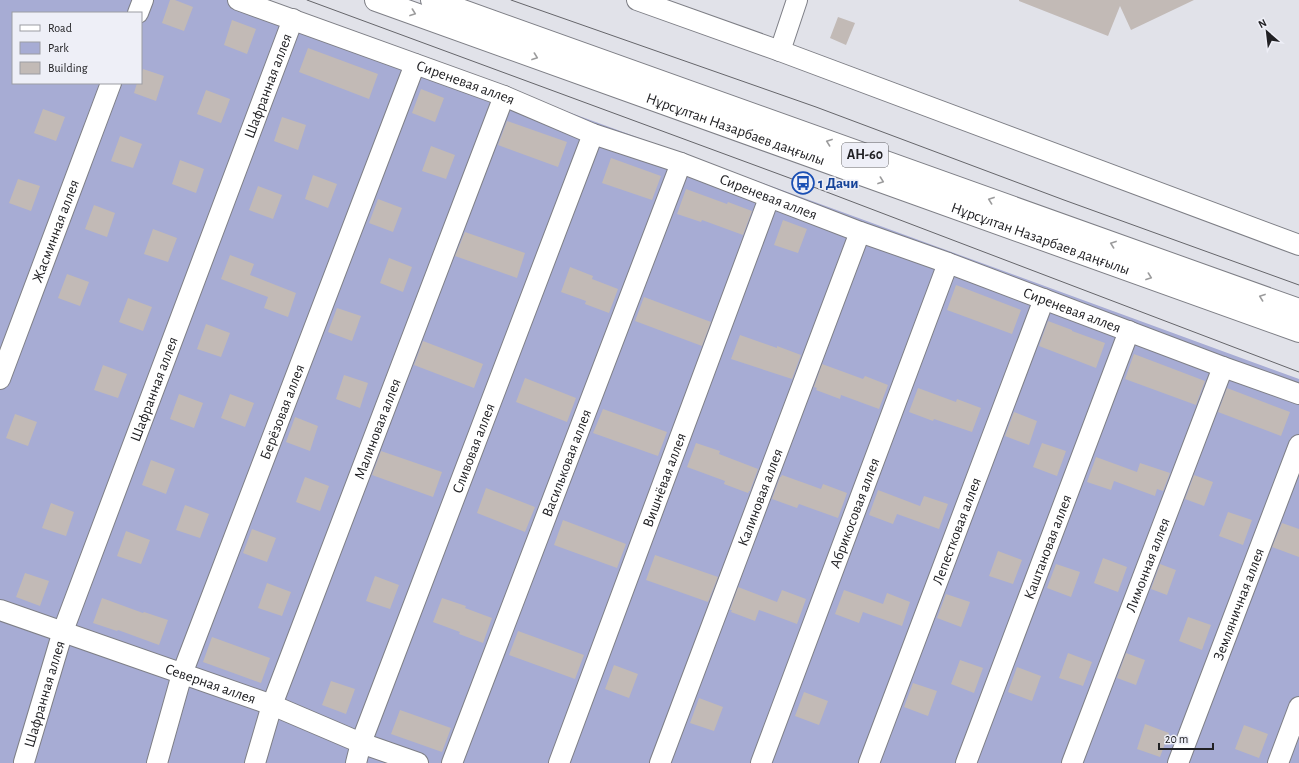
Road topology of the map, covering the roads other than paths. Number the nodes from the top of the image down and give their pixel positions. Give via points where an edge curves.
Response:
1 (143, 0) edge
2 (238, 0) edge
3 (376, 0) edge
4 (432, 0) edge
5 (638, 0) edge
6 (797, 0) edge
7 (138, 12) edge
8 (293, 19) junction
9 (780, 52) junction
10 (415, 64) junction
11 (111, 84) edge
12 (504, 96) junction
13 (593, 134) junction
14 (681, 163) junction
15 (769, 198) junction
16 (860, 232) junction
17 (1299, 245) edge
18 (948, 263) junction
19 (1044, 299) junction
20 (1299, 310) edge
21 (1129, 331) junction
22 (1299, 331) edge
23 (1223, 367) junction
24 (0, 379) edge
25 (1299, 394) edge
26 (1299, 445) edge
27 (0, 610) edge
28 (63, 631) junction
29 (182, 674) junction
30 (272, 705) junction
31 (1299, 707) edge
32 (362, 743) junction
33 (24, 762) edge
34 (157, 763) edge
35 (255, 763) edge
36 (356, 763) edge
37 (418, 763) edge
38 (452, 763) edge
39 (560, 763) edge
40 (660, 763) edge
41 (761, 763) edge
42 (869, 763) edge
43 (966, 763) edge
44 (1072, 763) edge
45 (1178, 763) edge
46 (1278, 763) edge

1 - 7 street
2 - 8 street, Сиреневая аллея
3 -> 22 main road, Нұрсұлтан Назарбаев даңғылы / АН-60
20 -> 4 main road, Нұрсұлтан Назарбаев даңғылы / АН-60
5 - 9 street
6 - 9 street
8 - 10 street, Сиреневая аллея
8 - 28 street, Шафранная аллея
9 - 17 street
10 - 12 street, Сиреневая аллея
10 - 29 street, Берёзовая аллея
11 - 24 street, Жасминная аллея
12 - 13 street, Сиреневая аллея
12 - 30 street, Малиновая аллея
13 - 14 street, Сиреневая аллея
13 - 32 street, Сливовая аллея
14 - 15 street, Сиреневая аллея
14 - 38 street, Васильковая аллея
15 - 16 street, Сиреневая аллея
15 - 39 street, Вишнёвая аллея
16 - 18 street, Сиреневая аллея
16 - 40 street, Калиновая аллея
18 - 19 street, Сиреневая аллея
18 - 41 street, Абрикосовая аллея
19 - 21 street, Сиреневая аллея
19 - 42 street, Лепестковая аллея
21 - 23 street, Сиреневая аллея
21 - 43 street, Каштановая аллея
23 - 25 street, Сиреневая аллея
23 - 44 street, Лимонная аллея
26 - 45 street, Земляничная аллея
27 - 28 street, Северная аллея
28 - 29 street, Северная аллея
28 - 33 street, Шафранная аллея
29 - 30 street, Северная аллея
29 - 34 street, Берёзовая аллея
30 - 32 street, Северная аллея
30 - 35 street, Малиновая аллея
31 - 46 street
32 - 36 street, Сливовая аллея
32 - 37 street, Северная аллея

